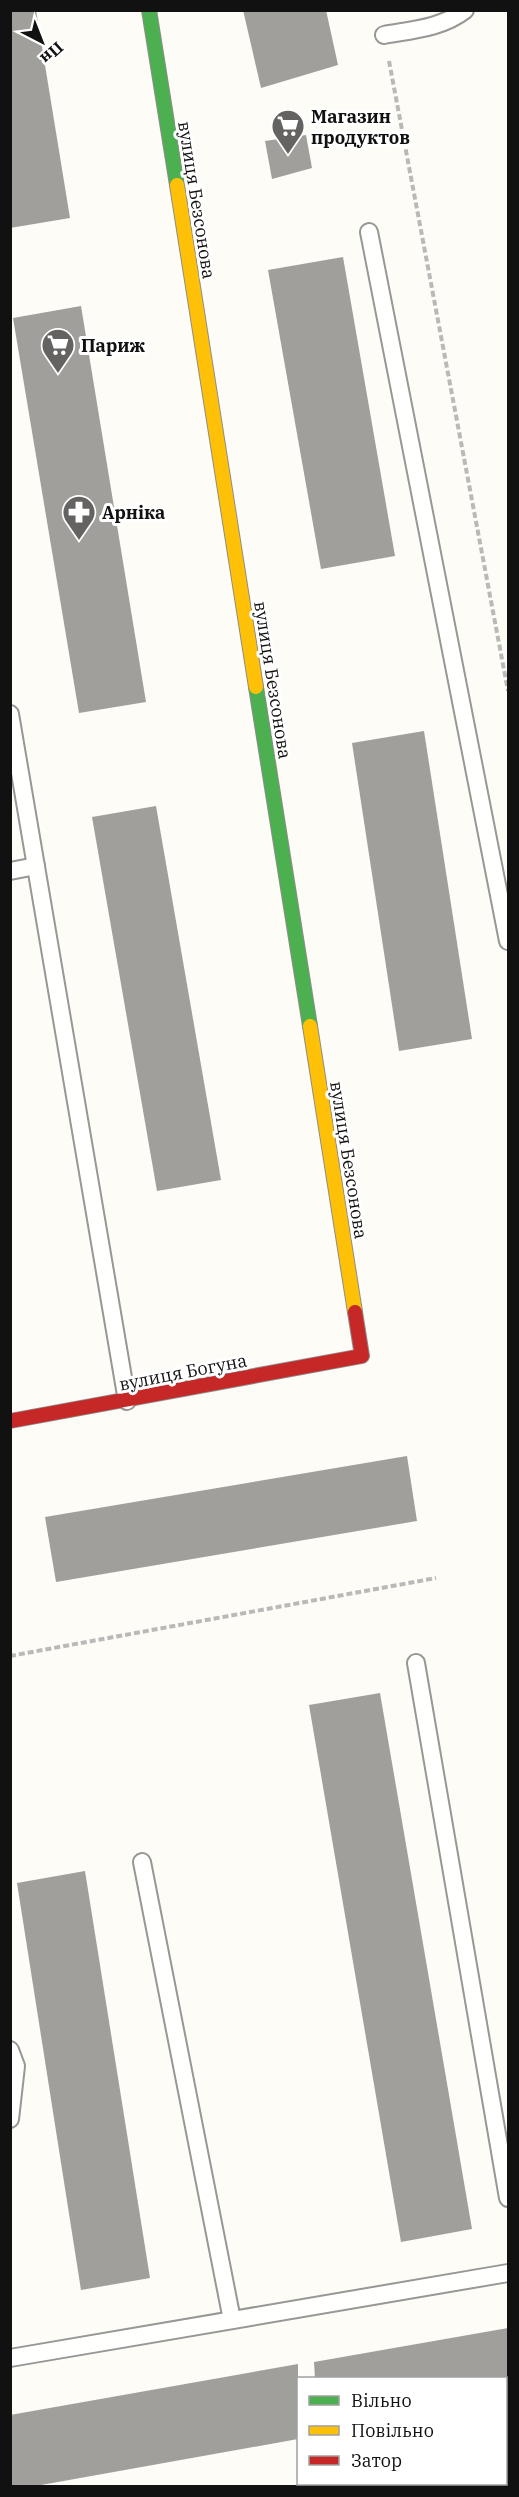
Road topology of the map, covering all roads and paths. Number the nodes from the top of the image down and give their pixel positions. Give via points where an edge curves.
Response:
1 (149, 10) edge
2 (465, 10) edge
3 (384, 35) joint
4 (369, 232) dead end
5 (508, 691) edge
6 (10, 714) edge
7 (36, 866) junction
8 (10, 871) edge
9 (508, 940) edge
10 (362, 1356) joint
11 (127, 1401) junction
12 (10, 1420) edge
13 (436, 1578) dead end
14 (10, 1656) edge
15 (416, 1663) dead end
16 (142, 1862) dead end
17 (10, 2050) edge
18 (10, 2119) edge
19 (508, 2198) edge
20 (508, 2273) edge
21 (232, 2320) junction
22 (10, 2358) edge

1 - 10 street, вулиця Безсонова
2 - 3 lane via 427,28
3 - 5 path
4 - 9 lane
6 - 7 lane
7 - 8 lane
7 - 11 lane
10 - 11 street, вулиця Богуна
11 - 12 street, вулиця Богуна
13 - 14 path
15 - 19 lane
16 - 21 lane
17 - 18 lane via 16,2066
20 - 21 lane
21 - 22 lane

